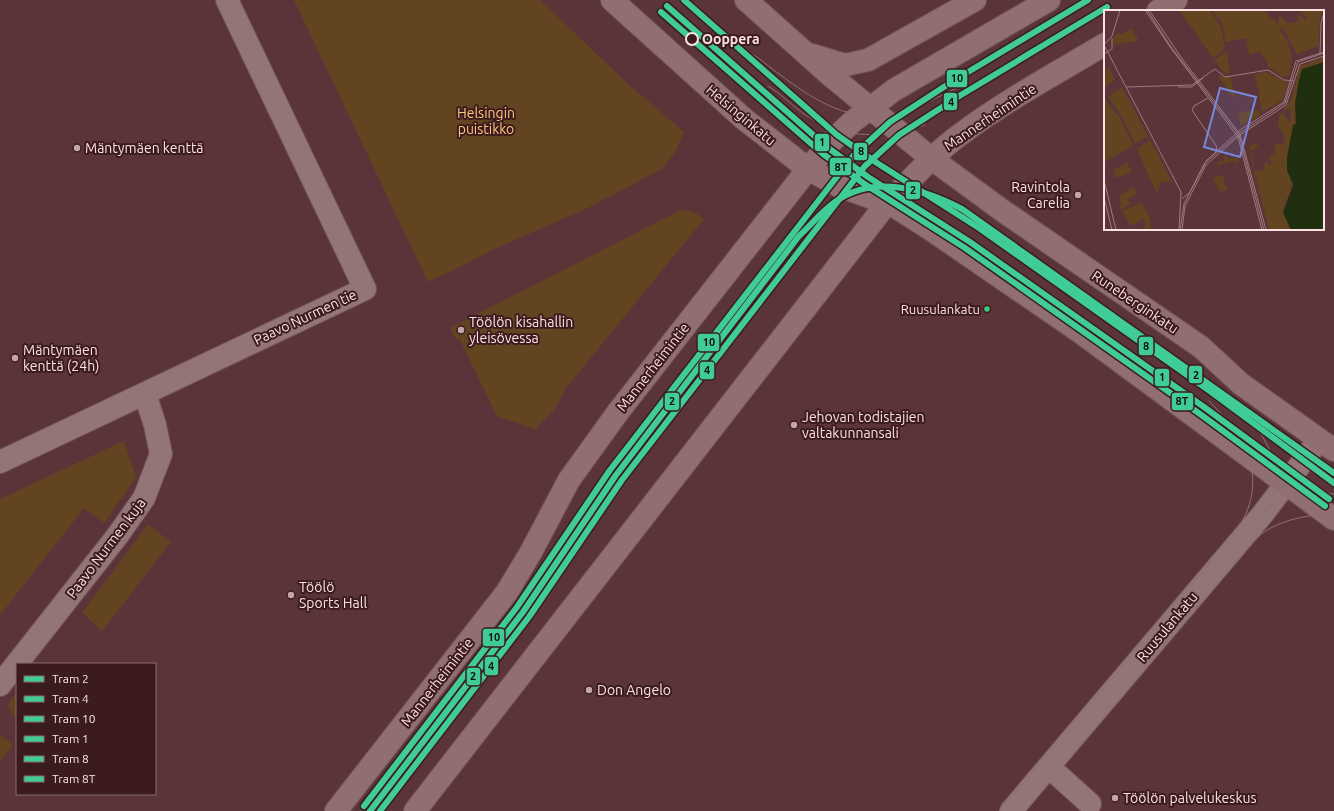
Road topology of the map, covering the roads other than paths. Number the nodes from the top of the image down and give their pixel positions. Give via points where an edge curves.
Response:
1 (227, 0) edge
2 (612, 0) edge
3 (746, 0) edge
4 (975, 0) edge
5 (1049, 0) edge
6 (1176, 0) edge
7 (1160, 10) edge
8 (1104, 45) edge
9 (803, 52) junction
10 (869, 108) junction
11 (932, 159) junction
12 (808, 169) junction
13 (887, 204) junction
14 (145, 394) junction
15 (1326, 445) edge
16 (0, 462) edge
17 (1286, 485) junction
18 (1334, 519) edge
19 (17, 663) edge
20 (16, 665) edge
21 (0, 685) edge
22 (1049, 767) junction
23 (1090, 804) dead end
24 (336, 811) edge
25 (415, 811) edge
26 (1011, 811) edge

1 - 14 street, Paavo Nurmen tie via 365,289
2 - 12 main road, Helsinginkatu via 744,119
3 - 9 main road
4 - 9 main road via 862,62 838,64
5 - 10 main road, Mannerheimintie via 894,90
6 - 7 main road
8 - 11 main road, Mannerheimintie via 991,113 962,133
9 - 10 main road
10 - 11 main road
10 - 12 main road, Mannerheimintie via 832,142
11 - 13 main road, Mannerheimintie
11 - 15 main road, Runeberginkatu via 1201,347 1241,384
12 - 13 main road, Helsinginkatu via 839,186
12 - 24 main road, Mannerheimintie via 618,412 569,480 507,592
13 - 17 main road via 933,231 1074,328
13 - 25 main road, Mannerheimintie
14 - 16 street, Paavo Nurmen tie
14 - 19 street, Paavo Nurmen kuja via 161,454 144,498
15 - 17 street, Ruusulankatu
17 - 18 main road
17 - 22 street, Ruusulankatu
20 - 21 street, Paavo Nurmen kuja
22 - 23 street
22 - 26 street, Ruusulankatu

